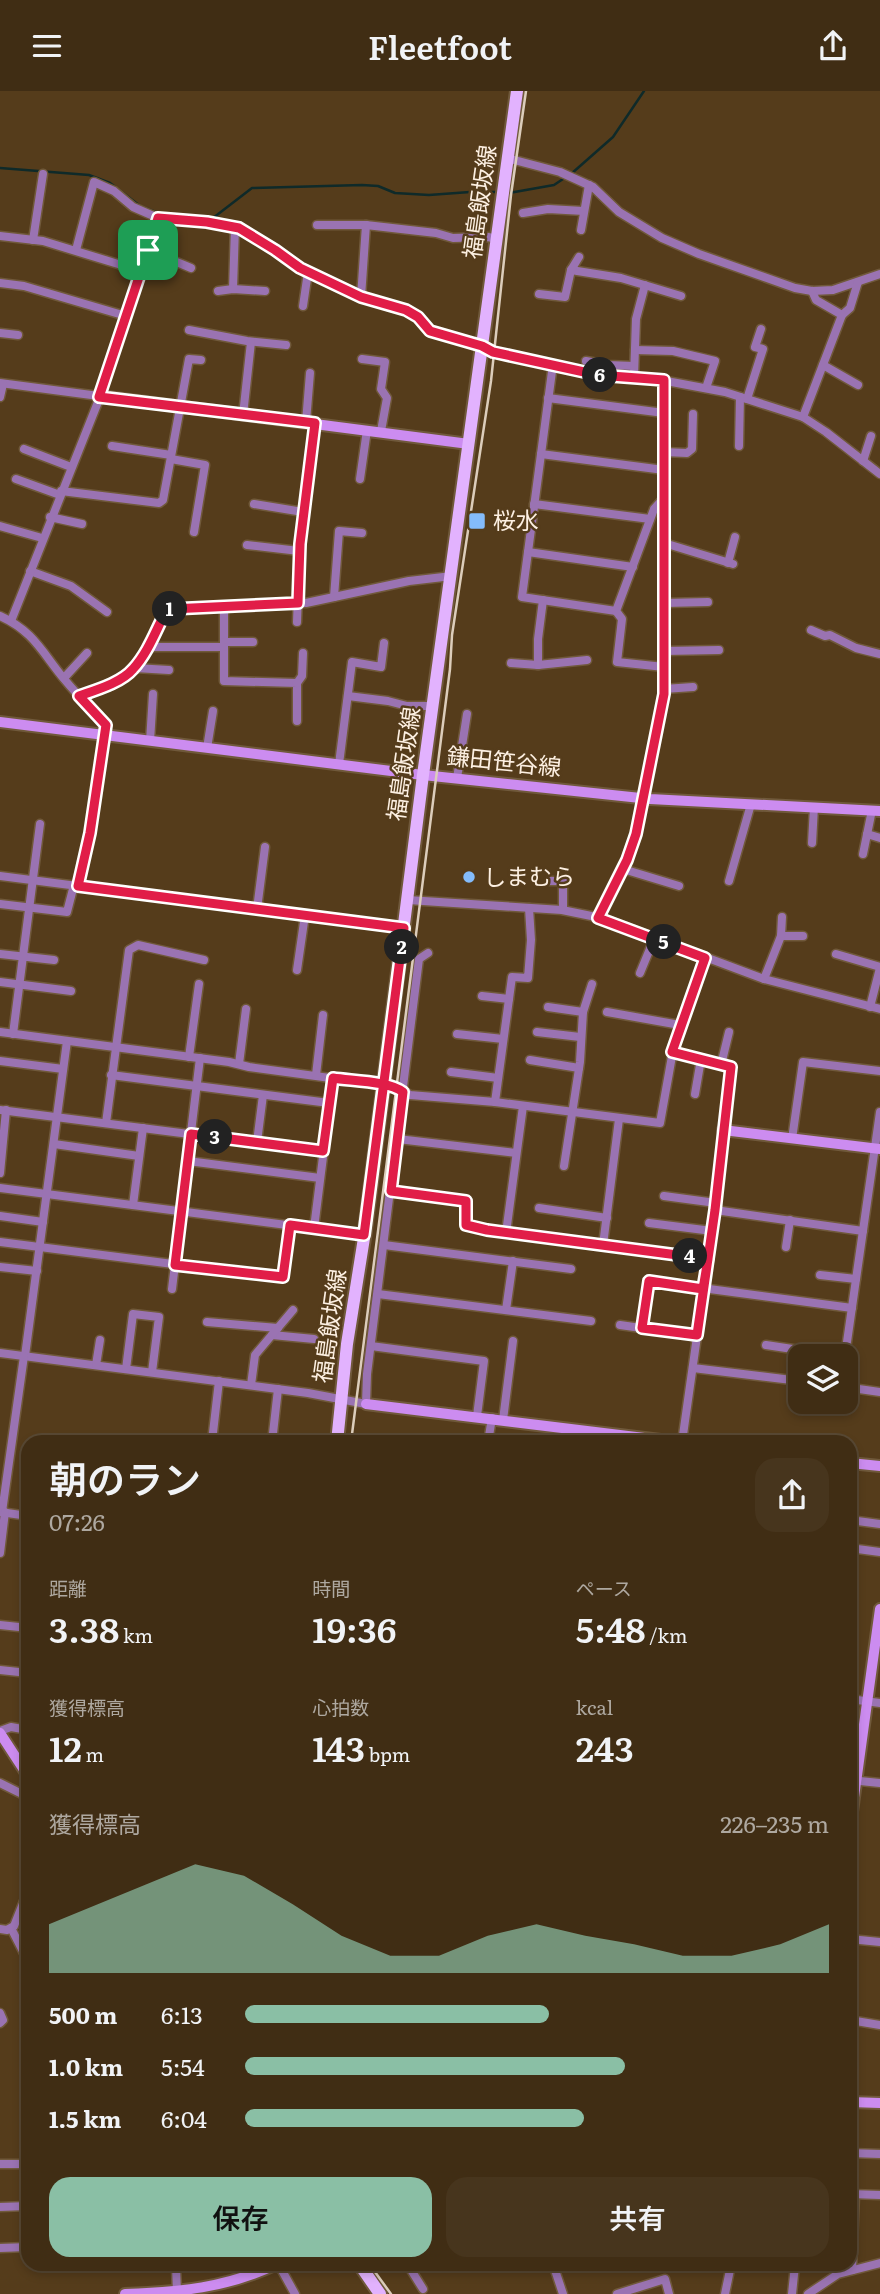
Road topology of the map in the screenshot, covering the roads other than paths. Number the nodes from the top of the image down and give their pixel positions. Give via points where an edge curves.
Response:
1 (517, 91) edge
2 (507, 158) junction
3 (43, 174) dead end
4 (589, 185) junction
5 (584, 211) junction
6 (523, 213) dead end
7 (158, 218) junction
8 (317, 225) dead end
9 (366, 225) junction
10 (235, 227) junction
11 (581, 230) dead end
12 (0, 236) edge
13 (497, 239) junction
14 (33, 240) junction
15 (76, 250) junction
16 (148, 250) junction
17 (579, 257) dead end
18 (191, 268) dead end
19 (571, 270) junction
20 (141, 271) junction
21 (308, 272) junction
22 (880, 274) edge
23 (858, 282) junction
24 (0, 283) edge
25 (645, 285) junction
26 (233, 289) junction
27 (218, 291) dead end
28 (265, 291) dead end
29 (812, 291) junction
30 (539, 294) dead end
31 (681, 296) dead end
32 (361, 297) junction
33 (303, 306) dead end
34 (842, 315) junction
35 (126, 316) junction
36 (761, 329) dead end
37 (189, 330) dead end
38 (0, 333) edge
39 (18, 335) dead end
40 (251, 342) junction
41 (286, 345) dead end
42 (482, 346) junction
43 (635, 351) junction
44 (201, 359) dead end
45 (362, 359) dead end
46 (586, 361) dead end
47 (552, 364) junction
48 (823, 365) junction
49 (635, 366) junction
50 (310, 373) dead end
51 (634, 377) junction
52 (664, 380) junction
53 (1, 384) edge
54 (858, 385) dead end
55 (706, 388) junction
56 (0, 397) edge
57 (99, 397) junction
58 (548, 398) junction
59 (743, 398) junction
60 (180, 407) junction
61 (664, 413) junction
62 (693, 414) dead end
63 (243, 415) junction
64 (803, 417) junction
65 (310, 423) junction
66 (368, 430) junction
67 (381, 431) junction
68 (872, 436) dead end
69 (469, 444) junction
70 (112, 446) dead end
71 (739, 446) dead end
72 (24, 449) dead end
73 (664, 452) junction
74 (541, 454) junction
75 (171, 457) junction
76 (863, 461) junction
77 (71, 467) junction
78 (664, 470) junction
79 (880, 474) edge
80 (16, 479) dead end
81 (360, 479) dead end
82 (60, 493) junction
83 (664, 498) junction
84 (254, 504) dead end
85 (534, 504) junction
86 (303, 512) junction
87 (50, 517) junction
88 (650, 519) junction
89 (82, 524) dead end
90 (0, 526) edge
91 (194, 532) dead end
92 (362, 533) dead end
93 (735, 537) dead end
94 (42, 538) junction
95 (664, 543) junction
96 (247, 545) dead end
97 (299, 551) junction
98 (528, 552) junction
99 (633, 567) junction
100 (30, 571) junction
101 (452, 576) junction
102 (334, 597) junction
103 (543, 600) junction
104 (708, 602) dead end
105 (298, 603) junction
106 (664, 603) junction
107 (224, 606) junction
108 (616, 611) junction
109 (107, 612) dead end
110 (0, 616) edge
111 (11, 621) junction
112 (297, 622) dead end
113 (811, 630) dead end
114 (253, 642) dead end
115 (384, 643) dead end
116 (224, 645) junction
117 (148, 647) junction
118 (719, 650) dead end
119 (664, 651) junction
120 (87, 653) dead end
121 (303, 653) dead end
122 (880, 655) edge
123 (587, 660) dead end
124 (511, 663) dead end
125 (538, 664) junction
126 (664, 667) junction
127 (135, 668) junction
128 (169, 670) dead end
129 (64, 678) junction
130 (297, 683) junction
131 (693, 687) dead end
132 (664, 689) junction
133 (153, 694) dead end
134 (79, 696) junction
135 (348, 696) junction
136 (433, 706) junction
137 (213, 711) dead end
138 (467, 714) dead end
139 (297, 721) dead end
140 (0, 722) edge
141 (106, 735) junction
142 (150, 741) junction
143 (207, 748) junction
144 (339, 764) junction
145 (423, 775) junction
146 (457, 779) junction
147 (643, 799) junction
148 (751, 804) junction
149 (814, 807) junction
150 (876, 810) edge
151 (40, 824) dead end
152 (867, 834) junction
153 (880, 838) edge
154 (812, 843) dead end
155 (265, 847) dead end
156 (863, 854) dead end
157 (623, 869) junction
158 (0, 876) edge
159 (33, 880) junction
160 (550, 881) dead end
161 (729, 881) dead end
162 (76, 886) junction
163 (679, 886) dead end
164 (408, 900) junction
165 (0, 904) edge
166 (30, 908) junction
167 (530, 908) junction
168 (257, 909) junction
169 (562, 910) junction
170 (305, 915) junction
171 (782, 917) dead end
172 (598, 918) junction
173 (404, 928) junction
174 (781, 936) junction
175 (803, 936) dead end
176 (654, 939) junction
177 (428, 953) dead end
178 (0, 954) edge
179 (836, 954) dead end
180 (23, 957) junction
181 (705, 958) junction
182 (54, 960) dead end
183 (204, 960) dead end
184 (880, 968) edge
185 (297, 969) dead end
186 (640, 972) dead end
187 (764, 979) junction
188 (0, 982) edge
189 (20, 984) junction
190 (199, 984) dead end
191 (592, 984) dead end
192 (71, 991) dead end
193 (482, 996) dead end
194 (509, 999) junction
195 (548, 1007) dead end
196 (870, 1007) junction
197 (247, 1009) dead end
198 (880, 1009) edge
199 (583, 1012) junction
200 (607, 1012) dead end
201 (323, 1015) dead end
202 (680, 1025) junction
203 (0, 1032) edge
204 (537, 1032) dead end
205 (729, 1032) dead end
206 (13, 1034) junction
207 (457, 1034) dead end
208 (580, 1037) junction
209 (503, 1039) junction
210 (67, 1041) junction
211 (116, 1047) junction
212 (672, 1052) junction
213 (189, 1056) junction
214 (200, 1058) junction
215 (701, 1059) junction
216 (530, 1060) dead end
217 (0, 1061) edge
218 (239, 1064) junction
219 (721, 1065) junction
220 (579, 1068) junction
221 (63, 1069) junction
222 (880, 1071) edge
223 (451, 1072) dead end
224 (111, 1075) junction
225 (316, 1076) junction
226 (333, 1078) junction
227 (498, 1078) junction
228 (383, 1085) junction
229 (197, 1086) junction
230 (403, 1092) junction
231 (695, 1094) dead end
232 (263, 1095) junction
233 (495, 1102) junction
234 (329, 1103) junction
235 (523, 1106) junction
236 (3, 1110) edge
237 (571, 1112) junction
238 (880, 1112) edge
239 (58, 1117) junction
240 (619, 1119) junction
241 (106, 1123) junction
242 (143, 1128) junction
243 (723, 1130) junction
244 (191, 1134) junction
245 (2, 1138) edge
246 (398, 1139) junction
247 (792, 1139) junction
248 (257, 1142) junction
249 (54, 1145) junction
250 (877, 1149) edge
251 (323, 1151) junction
252 (516, 1153) junction
253 (139, 1156) junction
254 (188, 1161) junction
255 (564, 1165) dead end
256 (0, 1173) edge
257 (320, 1178) junction
258 (0, 1188) edge
259 (391, 1191) junction
260 (47, 1194) junction
261 (664, 1196) dead end
262 (133, 1205) junction
263 (716, 1206) junction
264 (539, 1208) dead end
265 (181, 1211) junction
266 (0, 1216) edge
267 (607, 1218) junction
268 (790, 1220) junction
269 (43, 1222) junction
270 (649, 1223) dead end
271 (290, 1225) junction
272 (314, 1229) junction
273 (712, 1231) junction
274 (863, 1231) junction
275 (506, 1233) junction
276 (364, 1235) junction
277 (0, 1242) edge
278 (384, 1245) junction
279 (603, 1245) junction
280 (40, 1247) junction
281 (786, 1247) dead end
282 (708, 1259) junction
283 (513, 1261) junction
284 (175, 1265) junction
285 (0, 1267) edge
286 (571, 1269) dead end
287 (37, 1271) junction
288 (820, 1275) dead end
289 (856, 1279) junction
290 (172, 1289) dead end
291 (703, 1289) junction
292 (377, 1294) junction
293 (852, 1308) junction
294 (293, 1310) dead end
295 (506, 1310) junction
296 (591, 1321) dead end
297 (207, 1322) dead end
298 (620, 1325) dead end
299 (642, 1328) junction
300 (275, 1331) junction
301 (697, 1335) junction
302 (314, 1339) dead end
303 (100, 1340) dead end
304 (513, 1341) dead end
305 (847, 1344) edge
306 (766, 1345) dead end
307 (371, 1346) junction
308 (788, 1348) edge
309 (0, 1353) edge
310 (25, 1356) junction
311 (96, 1365) junction
312 (693, 1368) junction
313 (126, 1369) junction
314 (152, 1372) junction
315 (788, 1380) edge
316 (219, 1381) junction
317 (251, 1385) junction
318 (278, 1389) junction
319 (858, 1389) edge
320 (880, 1392) edge
321 (341, 1398) junction
322 (366, 1404) junction
323 (477, 1416) junction
324 (497, 1419) junction
325 (213, 1435) edge
326 (273, 1435) edge
327 (338, 1435) edge
328 (491, 1435) edge
329 (624, 1435) edge
330 (680, 1435) edge
331 (857, 1464) edge
332 (880, 1466) edge
333 (2, 1512) edge
334 (21, 1514) edge
335 (857, 1521) edge
336 (880, 1524) edge
337 (857, 1549) edge
338 (880, 1552) edge
339 (0, 1553) edge
340 (880, 1609) edge
341 (0, 1625) edge
342 (21, 1627) edge
343 (0, 1670) edge
344 (21, 1672) edge
345 (857, 1700) edge
346 (867, 1701) junction
347 (880, 1703) edge
348 (21, 1729) edge
349 (0, 1732) edge
350 (857, 1762) edge
351 (21, 1765) edge
352 (857, 1780) edge
353 (0, 1783) edge
354 (880, 1783) edge
355 (21, 1794) edge
356 (21, 1908) edge
357 (11, 1928) junction
358 (0, 1929) edge
359 (857, 1940) edge
360 (880, 1942) edge
361 (21, 1947) edge
362 (0, 2013) edge
363 (857, 2021) edge
364 (0, 2023) edge
365 (880, 2025) edge
366 (857, 2102) edge
367 (880, 2103) edge
368 (857, 2153) edge
369 (880, 2154) edge
370 (0, 2164) edge
371 (21, 2164) edge
372 (857, 2194) edge
373 (880, 2195) edge
374 (21, 2206) edge
375 (0, 2207) edge
376 (21, 2247) edge
377 (0, 2248) edge
378 (880, 2263) edge
379 (857, 2269) edge
380 (176, 2271) edge
381 (261, 2271) edge
382 (281, 2271) edge
383 (364, 2271) edge
384 (413, 2271) edge
385 (555, 2271) edge
386 (730, 2271) edge
387 (794, 2271) edge
388 (848, 2271) edge
389 (423, 2289) dead end
390 (177, 2293) edge
391 (125, 2294) edge
392 (295, 2294) edge
393 (380, 2294) edge
394 (563, 2294) edge
395 (617, 2294) edge
396 (669, 2294) edge
397 (725, 2294) edge
398 (792, 2294) edge
399 (808, 2294) edge

1 - 2 main road, 福島飯坂線
2 - 4 street
2 - 13 main road, 福島飯坂線
3 - 14 street
4 - 5 street
4 - 29 street via 619,212 662,237 750,273
5 - 6 street
5 - 11 street
7 - 10 street
7 - 15 street via 94,182
7 - 16 street
8 - 9 street
9 - 13 street via 453,238
9 - 32 street
10 - 21 street
10 - 26 street
12 - 14 street
13 - 42 main road, 福島飯坂線
14 - 15 street
15 - 20 street
16 - 18 street
16 - 20 street
17 - 19 street
19 - 25 street
19 - 30 street via 565,297
20 - 35 street
21 - 32 street
21 - 33 street
22 - 23 street
23 - 29 street
23 - 34 street via 850,308
24 - 35 street
25 - 31 street
25 - 43 street via 636,319
26 - 27 street
26 - 28 street
29 - 34 street via 816,300
32 - 42 street via 406,310 430,331
34 - 48 street
35 - 57 street
36 - 59 street via 755,347 763,349
37 - 40 street
38 - 39 street
40 - 41 street
40 - 63 street
42 - 47 street
42 - 69 main road, 福島飯坂線
43 - 49 street
43 - 55 street via 673,351 715,361
44 - 60 street via 189,359
45 - 67 street via 385,362 381,389 387,398
46 - 49 street
47 - 51 street via 598,375
47 - 58 street
48 - 54 street
48 - 64 street
49 - 51 street
50 - 65 street
51 - 52 street
52 - 55 street
52 - 61 street
53 - 56 street
53 - 57 street
55 - 59 street
57 - 60 street
57 - 77 street
58 - 61 street
58 - 74 street
59 - 64 street
59 - 71 street
60 - 63 street
60 - 75 street
61 - 73 street
62 - 73 street via 692,449
63 - 65 street
64 - 76 street
65 - 66 street
65 - 86 street
66 - 67 street
66 - 81 street
67 - 69 street
68 - 76 street
69 - 101 main road, 福島飯坂線
70 - 75 street
72 - 77 street
73 - 78 street
74 - 78 street
74 - 85 street
75 - 82 street via 159,503
75 - 91 street via 205,465
76 - 79 street
77 - 82 street
78 - 83 street
80 - 82 street
82 - 87 street
83 - 88 street
83 - 95 street
84 - 86 street
85 - 88 street
85 - 98 street
86 - 97 street
87 - 89 street
87 - 94 street
88 - 99 street
90 - 94 street
92 - 102 street via 339,531
93 - 95 street via 730,563
94 - 100 street
95 - 106 street
96 - 97 street
97 - 105 street
98 - 99 street
98 - 103 street via 522,597
99 - 108 street
100 - 109 street via 71,586
100 - 111 street
101 - 102 street
101 - 136 main road, 福島飯坂線
102 - 105 street
103 - 108 street
103 - 125 street
104 - 106 street
105 - 107 street
105 - 112 street
106 - 119 street
107 - 116 street
107 - 117 street via 166,611
108 - 126 street via 622,619 617,662
110 - 111 street
111 - 129 street via 40,645
113 - 122 street
114 - 116 street
115 - 135 street via 381,667 352,662
116 - 117 street
116 - 130 street via 224,681
117 - 127 street
118 - 119 street
119 - 126 street
120 - 129 street
121 - 130 street
123 - 125 street
124 - 125 street
126 - 132 street
127 - 128 street
127 - 134 street
129 - 134 street
130 - 139 street
131 - 132 street
132 - 147 street
133 - 142 street
134 - 141 street via 106,725
135 - 136 street
135 - 144 street
136 - 145 main road, 福島飯坂線
137 - 143 street
138 - 146 street
140 - 141 street, 鎌田笹谷線
141 - 142 street, 鎌田笹谷線
141 - 162 street
142 - 143 street, 鎌田笹谷線
143 - 144 street, 鎌田笹谷線
144 - 145 street, 鎌田笹谷線
145 - 146 street, 鎌田笹谷線
145 - 164 main road, 福島飯坂線
146 - 147 street, 鎌田笹谷線
147 - 148 street, 鎌田笹谷線
147 - 157 street
148 - 149 street, 鎌田笹谷線
148 - 161 street
149 - 150 street, 鎌田笹谷線
149 - 154 street
150 - 152 street
151 - 159 street
152 - 153 street
152 - 156 street
155 - 168 street
157 - 163 street
157 - 172 street
158 - 159 street
159 - 162 street
159 - 166 street
160 - 169 street via 563,881
162 - 166 street via 67,912
162 - 168 street
164 - 167 street
164 - 173 main road, 福島飯坂線
165 - 166 street
166 - 180 street
167 - 169 street
167 - 194 street via 528,978 512,977
168 - 170 street
169 - 172 street
170 - 173 street
170 - 185 street
171 - 174 street
172 - 176 street
173 - 228 main road, 福島飯坂線
174 - 175 street
174 - 187 street
176 - 181 street
176 - 186 street
177 - 230 street via 419,959
178 - 180 street
179 - 184 street
180 - 182 street
180 - 189 street
181 - 187 street
181 - 202 street
183 - 211 street via 138,944 129,950
184 - 196 street
187 - 196 street
188 - 189 street
189 - 192 street
189 - 206 street
190 - 213 street
191 - 199 street
193 - 194 street
194 - 209 street
195 - 199 street
196 - 198 street
197 - 218 street
199 - 208 street
200 - 202 street
201 - 225 street
202 - 212 street
203 - 206 street
204 - 208 street
205 - 219 street
206 - 210 street
207 - 209 street
208 - 220 street
209 - 227 street
210 - 211 street
210 - 221 street
211 - 213 street
211 - 224 street
212 - 215 street
212 - 240 street via 660,1123
213 - 214 street
214 - 218 street
214 - 229 street
215 - 219 street
215 - 231 street
216 - 220 street
217 - 221 street
218 - 225 street
219 - 243 street via 731,1067
220 - 237 street
221 - 239 street
222 - 247 street via 803,1062
223 - 227 street
224 - 229 street
224 - 241 street
225 - 226 street
226 - 228 street
226 - 234 street
227 - 233 street
228 - 230 street
228 - 276 main road, 福島飯坂線
229 - 232 street
229 - 244 street
230 - 233 street
230 - 246 street
232 - 234 street
232 - 248 street
233 - 235 street
234 - 251 street
235 - 237 street
235 - 252 street
236 - 239 street
236 - 245 street
237 - 240 street
237 - 255 street
238 - 250 street
239 - 241 street
239 - 249 street
240 - 267 street
241 - 242 street
242 - 244 street
242 - 253 street
243 - 247 street
243 - 263 street
244 - 248 street
244 - 254 street
245 - 256 street
246 - 252 street
246 - 259 street
247 - 250 street
248 - 251 street
249 - 253 street
249 - 260 street
250 - 274 street
251 - 257 street
252 - 275 street
253 - 262 street
254 - 257 street
254 - 265 street
257 - 272 street
258 - 260 street
259 - 275 street via 466,1201 466,1225
259 - 278 street
260 - 262 street
260 - 269 street
261 - 263 street
262 - 265 street
263 - 268 street
263 - 273 street
264 - 267 street
265 - 271 street
265 - 284 street
266 - 269 street
267 - 279 street
268 - 274 street
268 - 281 street
269 - 280 street
270 - 273 street
271 - 272 street
271 - 284 street via 283,1277
272 - 276 street
273 - 282 street
274 - 289 street
275 - 279 street
276 - 321 main road, 福島飯坂線
277 - 280 street
278 - 283 street
278 - 292 street
279 - 282 street
280 - 284 street
280 - 287 street
282 - 291 street
283 - 286 street
283 - 295 street
284 - 290 street
285 - 287 street
287 - 310 street
288 - 289 street
289 - 293 street
291 - 293 street
291 - 299 street via 649,1281
291 - 301 street
292 - 295 street
292 - 307 street
293 - 305 street
294 - 300 street
295 - 296 street
297 - 300 street
298 - 299 street
299 - 301 street
300 - 302 street
300 - 317 street via 255,1355
301 - 312 street
303 - 311 street
304 - 324 street
306 - 308 street
307 - 322 street
307 - 323 street via 484,1361
309 - 310 street
310 - 311 street
310 - 333 street
311 - 313 street
312 - 315 street
312 - 330 street
313 - 314 street
313 - 314 street via 132,1314 159,1317
314 - 316 street
316 - 317 street
316 - 325 street
317 - 318 street
318 - 321 street
318 - 326 street
319 - 320 street
321 - 322 street
321 - 327 main road, 福島飯坂線
322 - 323 street
323 - 324 street
324 - 328 street
324 - 329 street
331 - 332 street
333 - 334 street
333 - 339 street
335 - 336 street
337 - 338 street
340 - 346 street
341 - 342 street
343 - 344 street
345 - 346 street
346 - 347 street
346 - 350 street
348 - 349 street
349 - 351 street
352 - 354 street
353 - 355 street
356 - 357 street
357 - 358 street
357 - 361 street
359 - 360 street
362 - 364 street
363 - 365 street
366 - 367 street
368 - 369 street
370 - 371 street
372 - 373 street
374 - 375 street
376 - 377 street
378 - 379 street
380 - 390 street
381 - 390 street via 225,2284
382 - 392 street
383 - 393 main road
384 - 389 street
385 - 394 street
386 - 397 street
387 - 398 street
388 - 399 street
390 - 391 street
395 - 396 street via 665,2279

